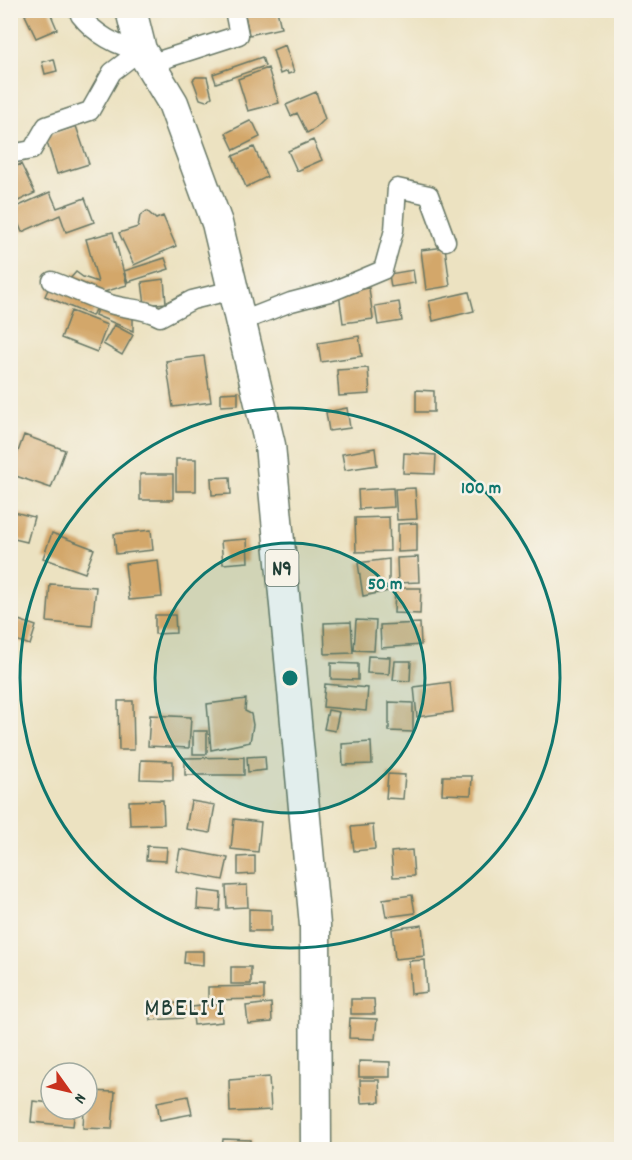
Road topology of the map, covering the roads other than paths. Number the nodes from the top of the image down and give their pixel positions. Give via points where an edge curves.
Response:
1 (131, 10) edge
2 (234, 10) edge
3 (80, 15) dead end
4 (145, 57) junction
5 (10, 154) edge
6 (446, 241) dead end
7 (52, 281) dead end
8 (233, 290) junction
9 (240, 322) junction
10 (316, 1149) edge

1 - 4 highway, N9
2 - 4 street via 239,36
3 - 4 street via 115,43
4 - 5 street via 112,72 90,111 46,126 32,150
4 - 8 highway, N9 via 173,103 216,223
6 - 9 street via 429,195 397,188 394,230 383,270
7 - 8 street via 108,304 146,309 160,317 192,300
8 - 9 highway, N9
9 - 10 highway, N9 via 270,445 314,914

